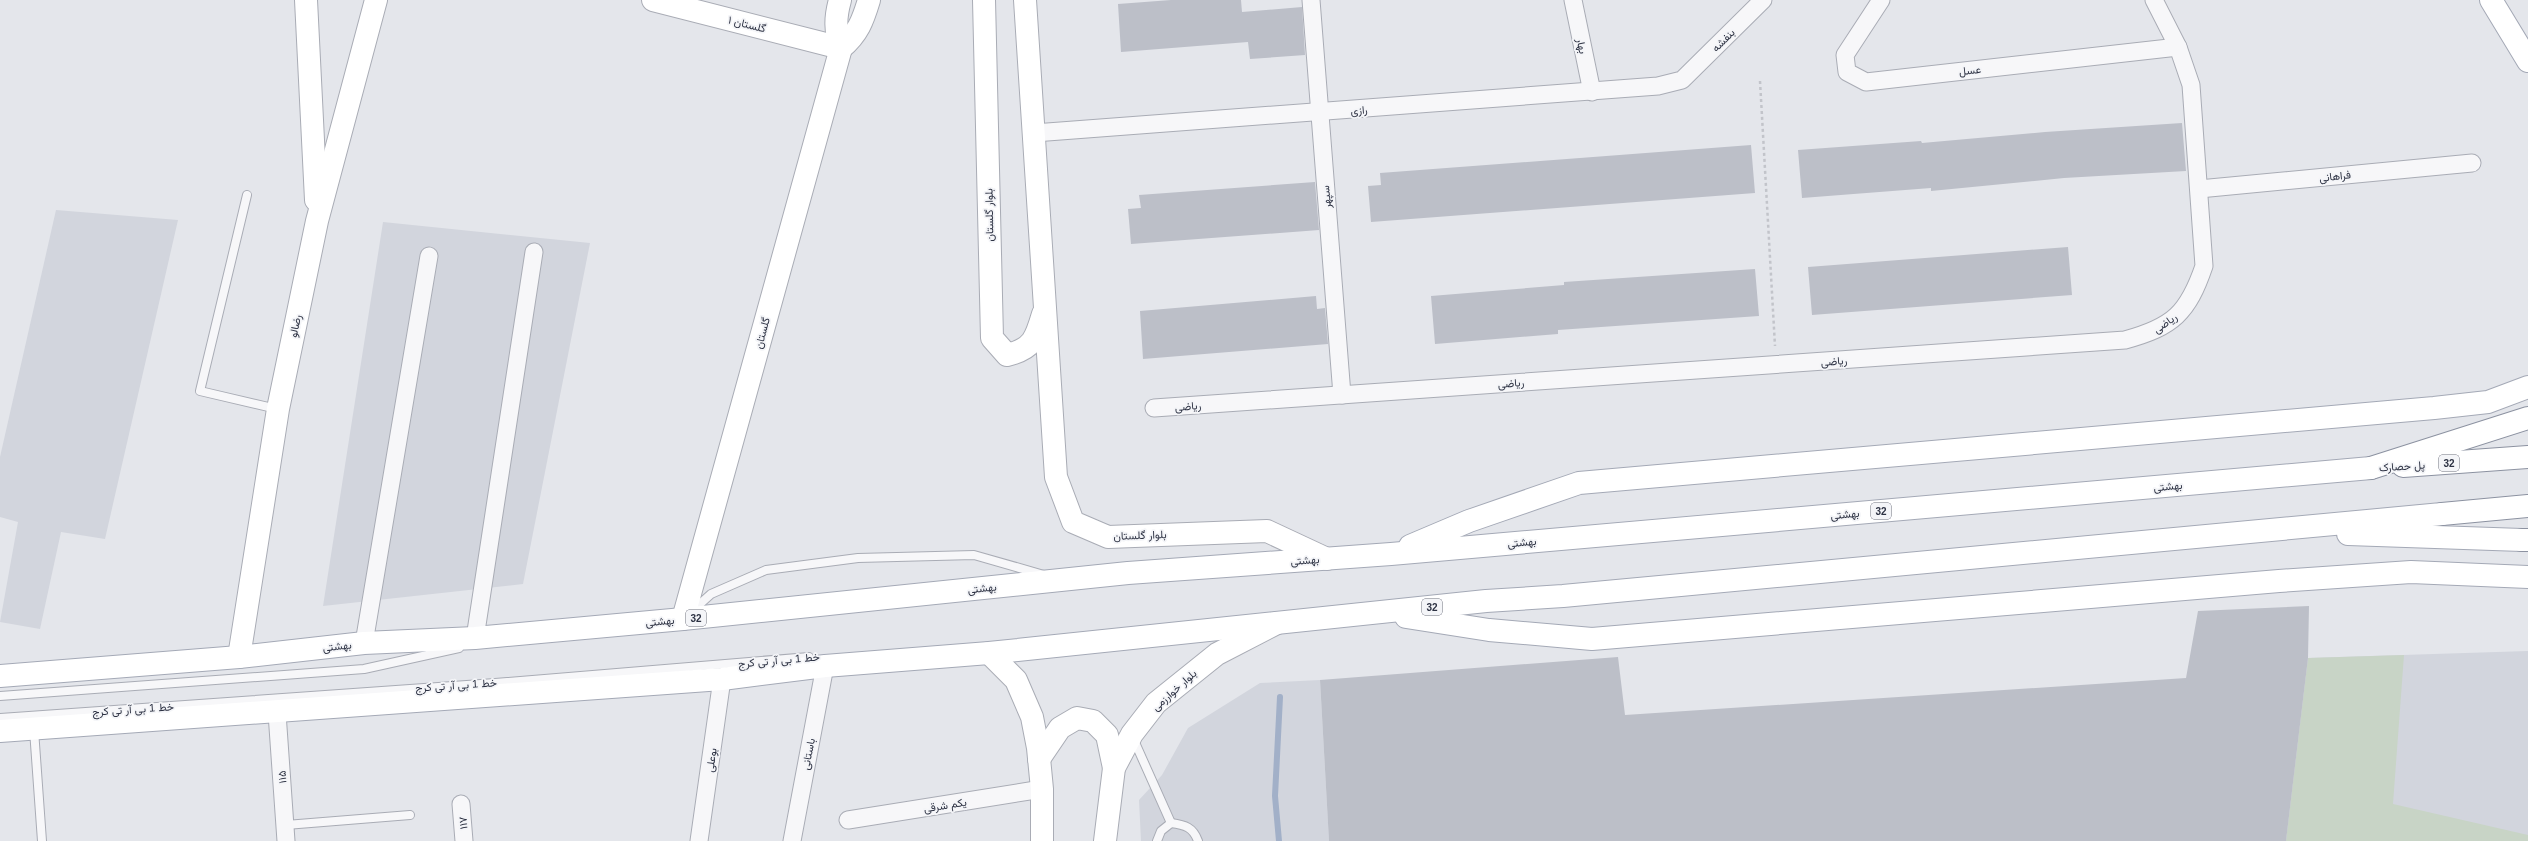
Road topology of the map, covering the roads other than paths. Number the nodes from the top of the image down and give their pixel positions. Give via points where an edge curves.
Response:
1 (306, 0) edge
2 (376, 0) edge
3 (653, 0) edge
4 (840, 0) edge
5 (869, 0) edge
6 (984, 0) edge
7 (1025, 0) edge
8 (1311, 0) edge
9 (1573, 0) edge
10 (1763, 0) edge
11 (1881, 0) edge
12 (2154, 0) edge
13 (2491, 0) edge
14 (2178, 47) junction
15 (841, 48) junction
16 (2528, 61) edge
17 (1682, 80) joint
18 (1592, 92) junction
19 (1319, 113) junction
20 (1034, 133) junction
21 (2472, 163) dead end
22 (2199, 190) junction
23 (247, 195) dead end
24 (317, 221) junction
25 (534, 252) dead end
26 (429, 256) dead end
27 (1046, 306) junction
28 (2528, 387) edge
29 (1342, 395) junction
30 (1154, 408) dead end
31 (278, 409) junction
32 (2528, 418) edge
33 (2528, 457) edge
34 (2371, 468) junction
35 (2528, 506) edge
36 (2281, 530) junction
37 (2525, 540) edge
38 (1391, 554) junction
39 (1327, 559) junction
40 (2526, 575) edge
41 (1060, 579) junction
42 (1377, 613) junction
43 (683, 619) junction
44 (1278, 622) junction
45 (510, 635) junction
46 (475, 638) junction
47 (364, 643) junction
48 (988, 653) junction
49 (239, 657) junction
50 (827, 660) junction
51 (0, 676) edge
52 (722, 679) junction
53 (0, 696) edge
54 (277, 713) junction
55 (0, 718) edge
56 (34, 729) junction
57 (0, 731) edge
58 (1132, 734) junction
59 (1039, 759) junction
60 (1114, 768) junction
61 (1042, 789) junction
62 (461, 804) dead end
63 (410, 815) dead end
64 (848, 820) dead end
65 (1171, 823) junction
66 (286, 833) edge
67 (42, 841) edge
68 (464, 841) edge
69 (699, 841) edge
70 (792, 841) edge
71 (1042, 841) edge
72 (1105, 841) edge
73 (1157, 841) edge
74 (1198, 841) edge

1 - 24 main road
2 - 24 main road, رضالو
3 - 15 main road, گلستان ۱
4 - 15 main road via 835,31
5 - 15 main road, گلستان via 862,24
6 - 27 main road, بلوار گلستان via 992,338 1007,355 1022,352 1036,339
7 - 20 main road, بلوار گلستان
8 - 19 street, سپهر
9 - 18 street, بهار
10 - 17 street, بنفشه
11 - 14 street, عسل via 1844,55 1847,72 1866,82
12 - 14 street, ریاضی
13 - 16 main road
14 - 22 street, ریاضی via 2191,85
15 - 43 main road, گلستان
17 - 18 street, رازی via 1658,86
18 - 19 street, رازی
19 - 20 street, رازی
19 - 29 street, سپهر
20 - 27 main road, بلوار گلستان
21 - 22 street, فراهانی
22 - 29 street, ریاضی via 2204,266 2195,294 2177,316 2153,332 2126,340
23 - 31 lane via 200,391
24 - 31 main road, رضالو
25 - 46 street
26 - 47 street
27 - 39 main road, بلوار گلستان via 1056,476 1073,522 1108,537 1267,531
28 - 38 main road via 2488,402 2434,408 1579,483 1470,521
29 - 30 street, ریاضی
31 - 49 main road, رضالو
32 - 34 main road
33 - 34 main road, پل حصارک / 32
34 - 38 main road, بهشتى / 32
35 - 36 main road, 32
36 - 37 main road via 2402,537
36 - 42 main road, 32 via 1611,592 1486,600
38 - 39 main road, بهشتی / 32
39 - 41 main road, بهشتی / 32
40 - 42 main road via 2395,573 1592,639 1489,630
41 - 43 main road, بهشتی / 32
41 - 43 lane via 974,555 858,558 766,570 711,594
42 - 44 main road, 32
43 - 45 main road, بهشتی / 32
44 - 48 main road, 32
44 - 58 main road, بلوار خوارزمی via 1218,654 1194,671 1156,703
45 - 46 main road, بهشتی / 32
45 - 53 lane, خط 1 بی آر تی کرج via 364,669
46 - 47 main road, بهشتی / 32
47 - 49 main road, بهشتی / 32
48 - 50 main road, 32 via 911,659
48 - 59 main road via 1016,680 1032,718
49 - 51 main road, بهشتی / 32
50 - 52 main road, 32
50 - 55 lane, خط 1 بی آر تی کرج
50 - 70 street, باستانی
52 - 54 main road, 32
52 - 69 street, بوعلی
54 - 56 main road, 32
54 - 66 street, ۱۱۵
56 - 57 main road, 32
56 - 67 lane
58 - 60 main road, بلوار خوارزمی
58 - 65 lane
59 - 60 main road via 1060,728 1077,718 1093,721 1107,735
59 - 61 main road
60 - 72 main road, بلوار خوارزمی
61 - 64 street, یکم شرقی
61 - 71 main road
62 - 68 street, ۱۱۷
63 - 66 lane
65 - 73 lane via 1161,831
65 - 74 lane via 1185,825 1195,832

